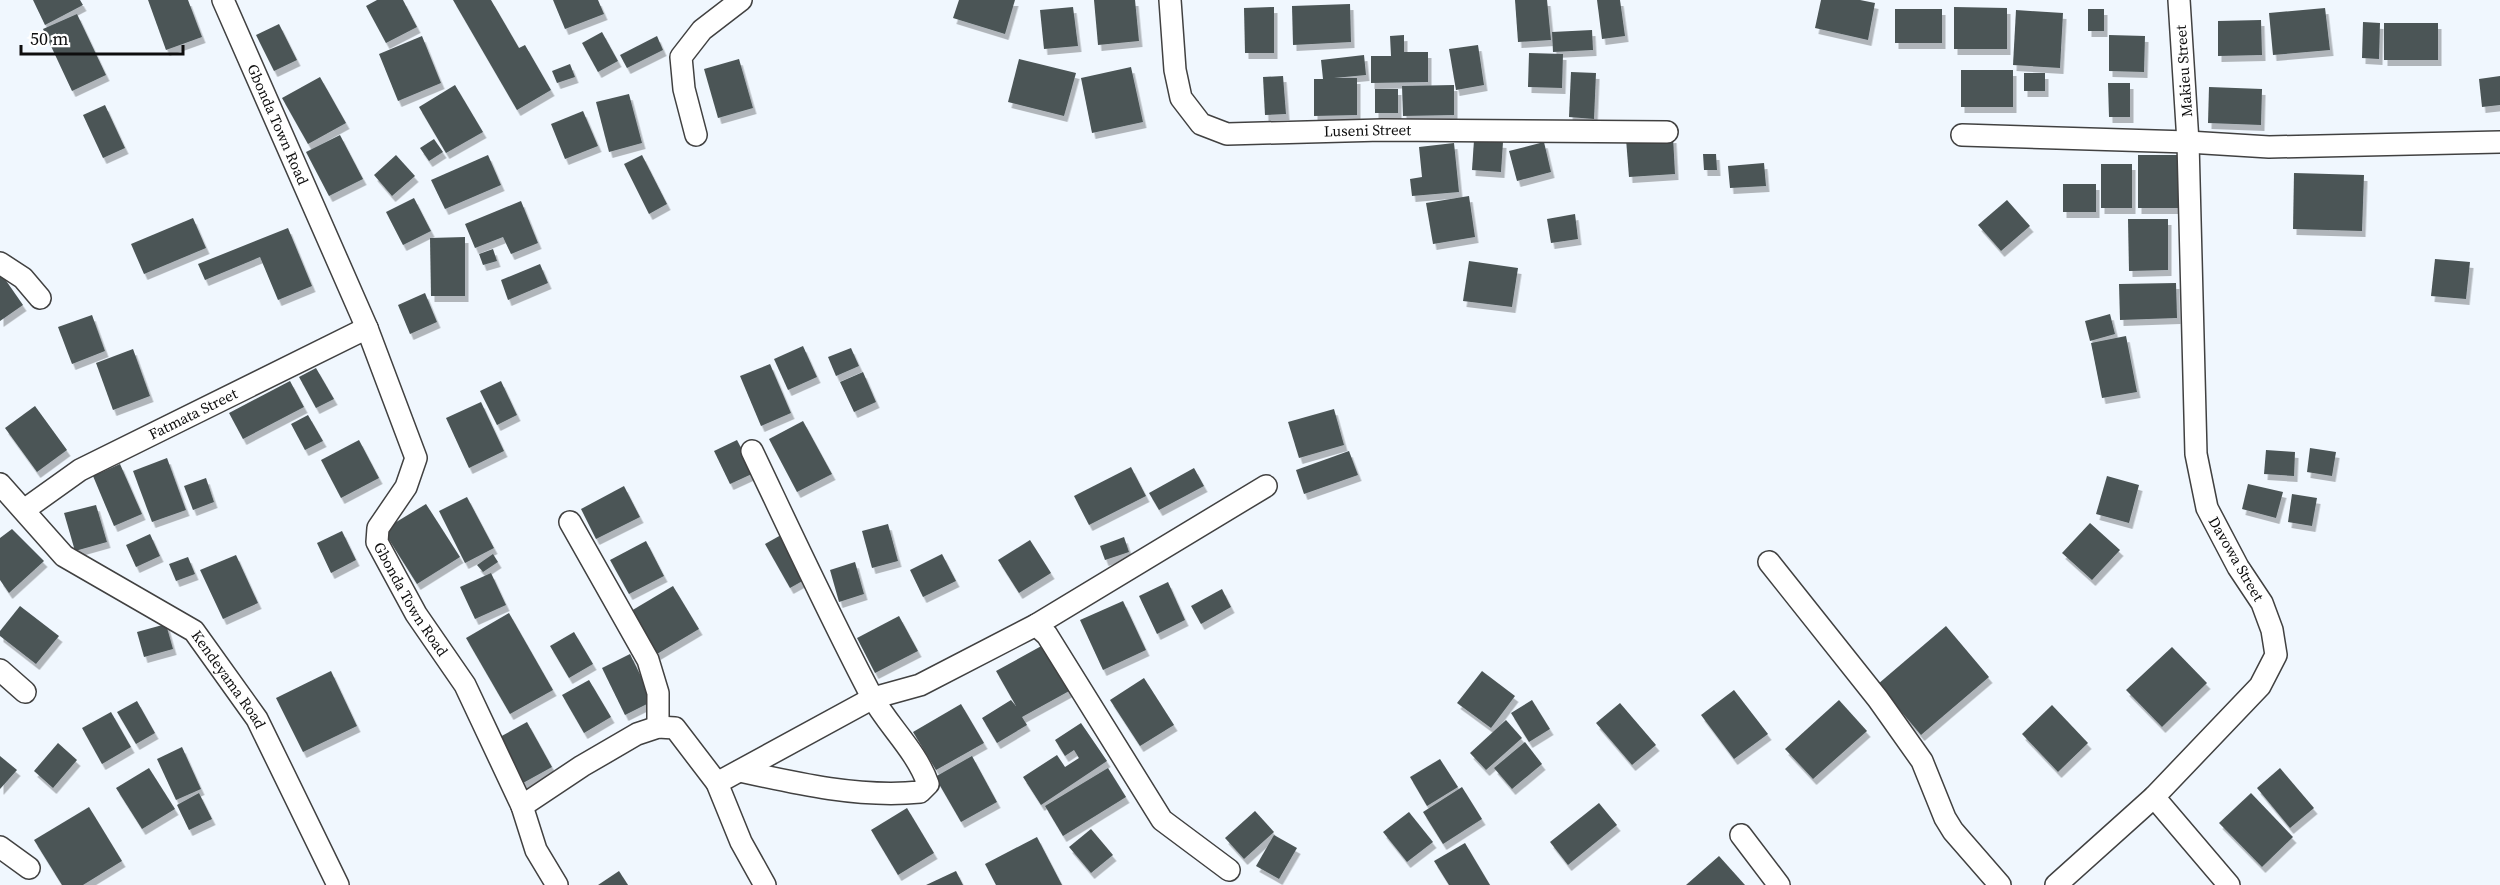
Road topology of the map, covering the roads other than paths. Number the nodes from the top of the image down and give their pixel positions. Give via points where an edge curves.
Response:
1 (223, 0) edge
2 (741, 0) edge
3 (1170, 0) edge
4 (2179, 0) edge
5 (1667, 132) dead end
6 (696, 135) dead end
7 (1962, 135) dead end
8 (2500, 141) edge
9 (2188, 142) junction
10 (0, 263) edge
11 (40, 298) dead end
12 (367, 328) junction
13 (752, 451) dead end
14 (0, 484) edge
15 (1266, 486) dead end
16 (24, 510) junction
17 (570, 522) dead end
18 (1769, 562) dead end
19 (1036, 625) junction
20 (0, 670) edge
21 (25, 692) dead end
22 (873, 698) junction
23 (658, 727) junction
24 (740, 771) junction
25 (717, 783) junction
26 (2154, 797) junction
27 (522, 806) junction
28 (1741, 835) dead end
29 (0, 847) edge
30 (29, 868) dead end
31 (1230, 870) dead end
32 (338, 885) edge
33 (557, 885) edge
34 (765, 885) edge
35 (1779, 885) edge
36 (2000, 885) edge
37 (2056, 885) edge
38 (2229, 885) edge

1 - 12 street, Gbonda Town Road
2 - 6 street via 702,30 681,57 684,89
3 - 5 street, Luseni Street via 1181,98 1201,124 1227,134 1382,130
4 - 9 street, Makieu Street
7 - 9 street
8 - 9 street via 2269,147
9 - 26 street, Davowa Street via 2196,454 2207,507 2262,603 2276,655 2260,686
10 - 11 street via 22,278
12 - 16 street, Fatmata Street via 80,470
12 - 27 street, Gbonda Town Road via 416,458 406,487 378,528 377,542 416,614 465,685
13 - 22 street
14 - 16 street, Kendeyama Road
15 - 19 street
16 - 32 street, Kendeyama Road via 64,556 194,632 257,719
17 - 23 street via 648,660 658,693
18 - 36 street via 1878,699 1922,761 1953,831
19 - 22 street via 921,685
19 - 31 street via 1047,635 1162,820
20 - 21 street
22 - 24 street
22 - 24 street via 922,766 928,784 921,792 901,794 805,786
23 - 25 street via 675,728
23 - 27 street via 637,734
24 - 25 street
25 - 34 street via 741,842
26 - 37 street, Davowa Street
26 - 38 street
27 - 33 street, Gbonda Town Road via 536,850
28 - 35 street
29 - 30 street

